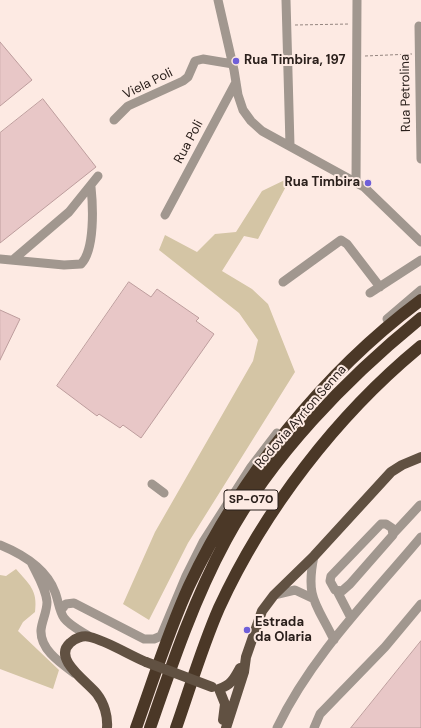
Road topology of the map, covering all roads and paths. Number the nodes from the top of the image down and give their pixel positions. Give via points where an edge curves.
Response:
1 (218, 0) edge
2 (286, 0) edge
3 (357, 0) edge
4 (357, 24) junction
5 (286, 26) junction
6 (419, 26) dead end
7 (418, 54) junction
8 (356, 56) junction
9 (233, 64) junction
10 (236, 82) junction
11 (114, 120) dead end
12 (290, 146) junction
13 (421, 158) edge
14 (98, 176) dead end
15 (356, 182) junction
16 (91, 188) junction
17 (165, 215) dead end
18 (421, 242) edge
19 (0, 259) edge
20 (14, 259) junction
21 (421, 260) edge
22 (283, 282) dead end
23 (380, 286) junction
24 (421, 290) edge
25 (370, 293) dead end
26 (421, 300) edge
27 (421, 318) edge
28 (421, 346) edge
29 (421, 457) edge
30 (152, 484) dead end
31 (164, 493) dead end
32 (420, 505) dead end
33 (394, 532) junction
34 (421, 537) edge
35 (0, 545) edge
36 (314, 556) junction
37 (32, 563) junction
38 (337, 591) junction
39 (274, 595) junction
40 (312, 598) junction
41 (421, 604) edge
42 (61, 610) junction
43 (350, 618) junction
44 (89, 636) junction
45 (334, 640) junction
46 (246, 657) junction
47 (77, 676) junction
48 (154, 676) junction
49 (215, 688) junction
50 (107, 728) edge
51 (129, 728) edge
52 (136, 728) edge
53 (150, 728) edge
54 (176, 728) edge
55 (221, 728) edge
56 (226, 728) edge
57 (277, 728) edge
58 (314, 728) edge

1 - 9 street
2 - 5 street
3 - 4 street
4 - 5 path
4 - 8 street
5 - 12 street
6 - 7 street, Rua Petrolina
7 - 8 path
7 - 13 street, Rua Petrolina
8 - 15 street
9 - 10 street
9 - 11 street, Viela Poli via 203,59 195,61 188,77 183,81 128,106
10 - 12 street via 243,110 252,121 262,131
10 - 17 street, Rua Poli
12 - 15 street
14 - 16 street
15 - 18 street
16 - 20 street via 69,212
16 - 20 street via 90,245 81,264 64,265
19 - 20 street
21 - 23 street
22 - 23 street via 341,240
23 - 25 street
24 - 42 street via 348,355 280,430 251,467 203,542 161,636 154,640 144,639 74,603 66,604
26 - 48 highway via 373,339 332,380 265,458 197,569
27 - 53 highway, Rodovia Ayrton Senna / SP-070 via 338,393 291,446 261,485 226,540 192,613
28 - 54 highway, SP-070 via 362,400 323,444 288,490 245,558 219,608
29 - 36 main road via 391,472
30 - 31 street
32 - 33 street
33 - 38 street via 350,584 342,591
33 - 38 street via 386,524 378,526 331,576 331,584
34 - 43 street
35 - 37 street
36 - 39 main road
36 - 40 street
37 - 42 street via 49,580
37 - 47 street via 47,600 41,630 45,646 61,664
38 - 43 street
39 - 40 street via 295,590
39 - 46 main road via 262,611
40 - 45 street
41 - 58 street via 385,647 320,714
42 - 44 street via 64,618
43 - 45 street
44 - 47 main road via 76,638 67,645 68,664
44 - 49 main road, bridge via 146,662
45 - 57 street via 314,664
46 - 49 main road via 234,680 229,685
46 - 56 main road via 244,672
47 - 50 main road via 92,688 102,701
48 - 51 highway
48 - 52 highway
49 - 55 main road via 225,704 226,711

